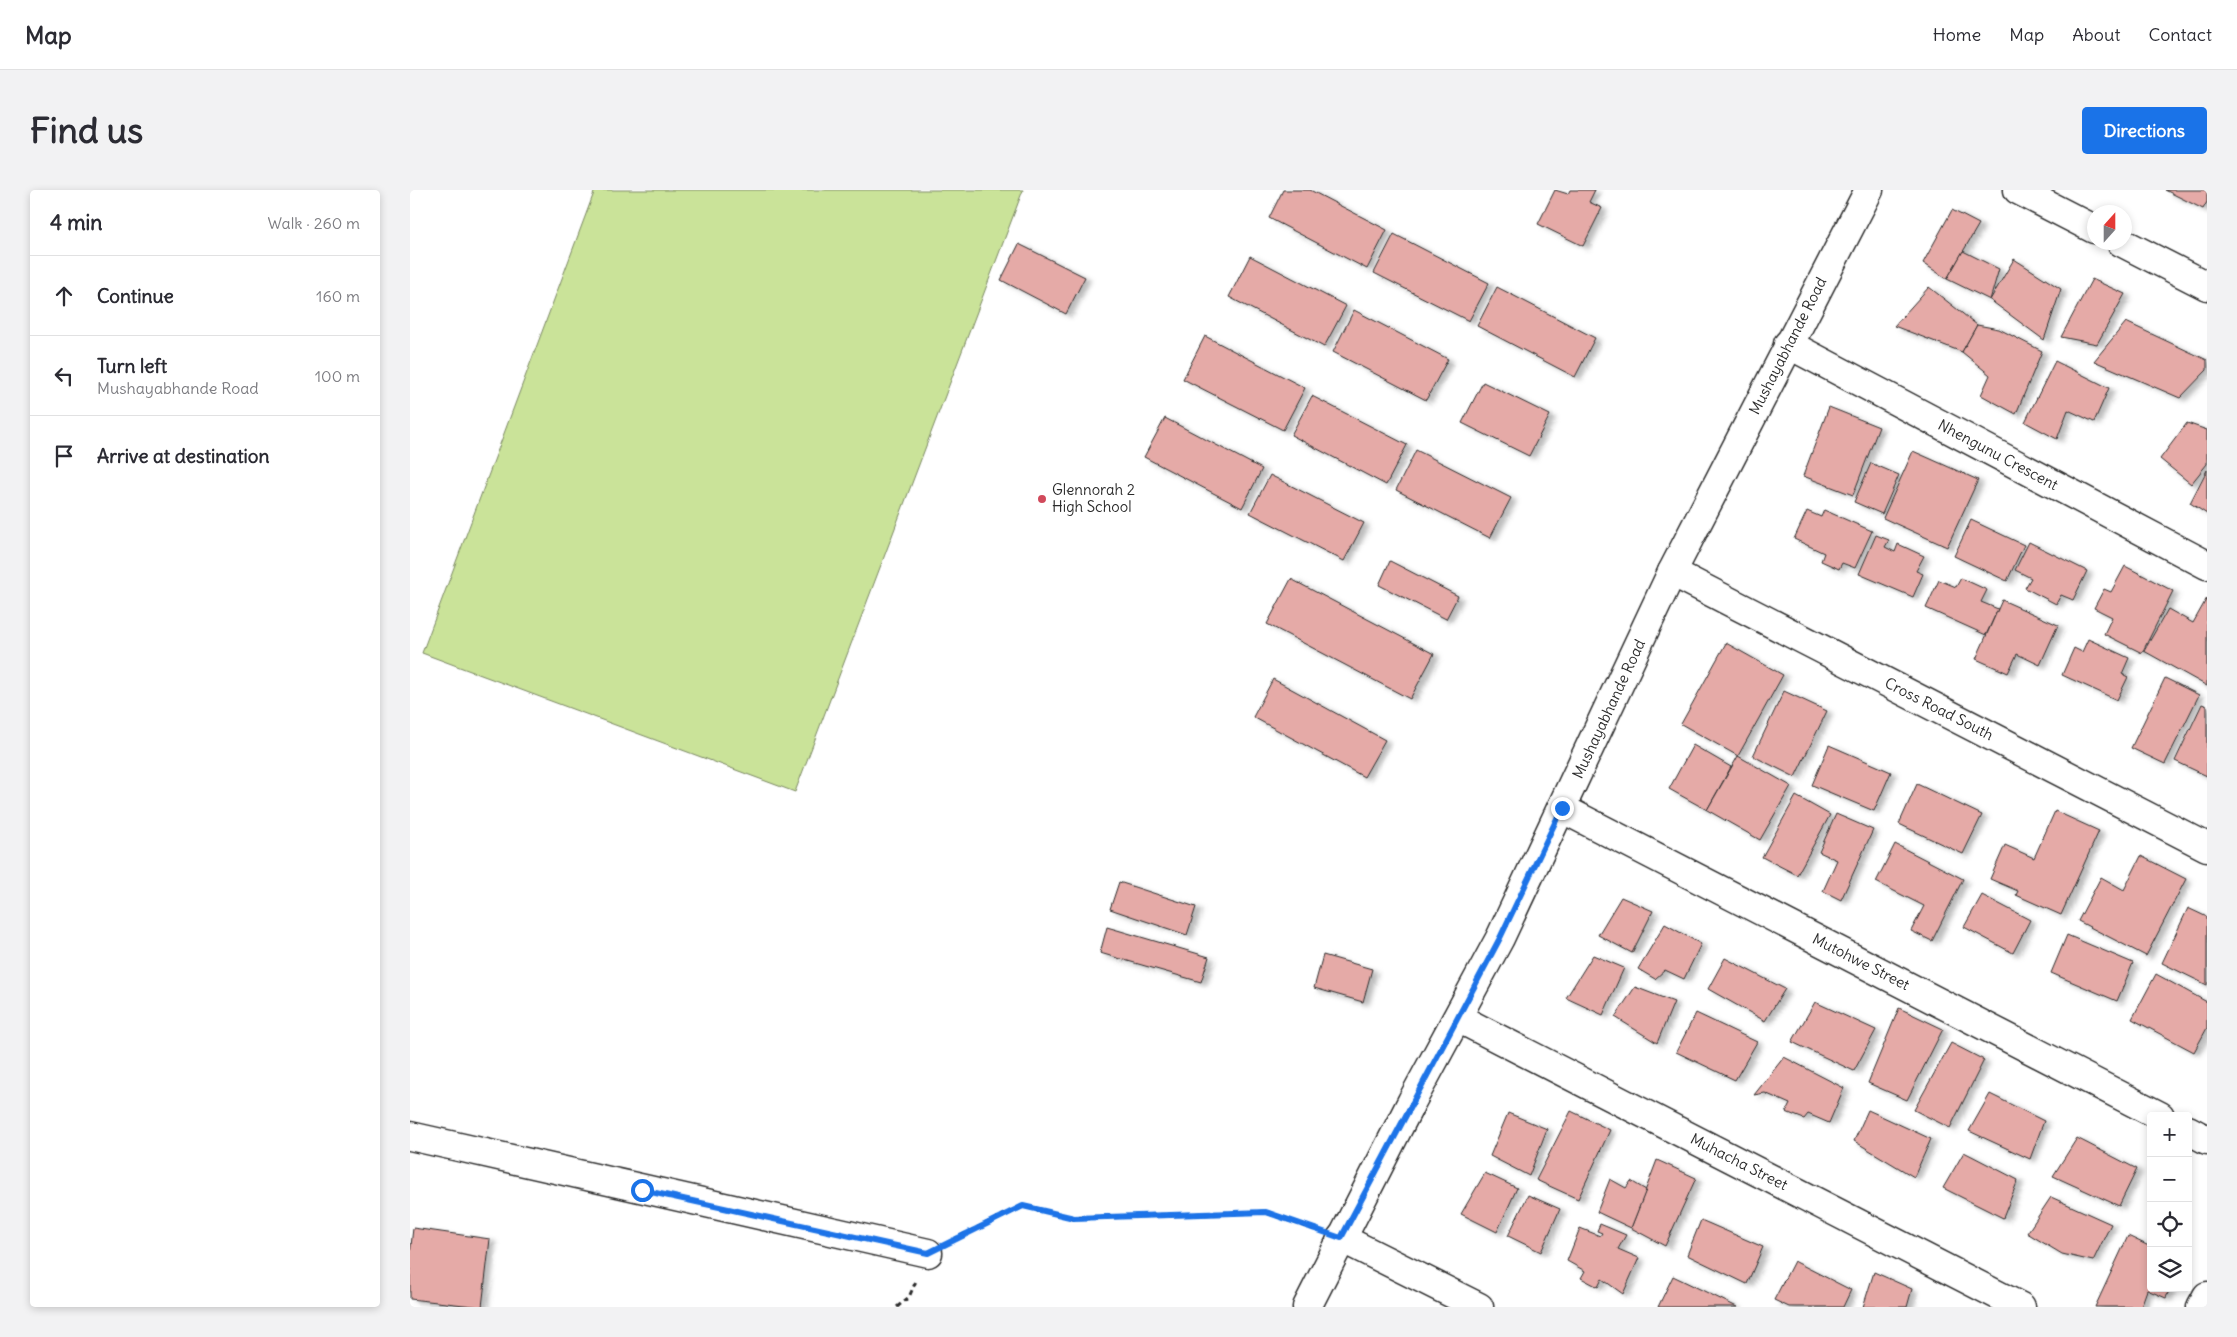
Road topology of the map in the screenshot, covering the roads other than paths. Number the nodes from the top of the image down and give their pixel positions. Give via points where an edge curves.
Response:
1 (1869, 190) edge
2 (2018, 190) edge
3 (2087, 225) edge
4 (2132, 248) edge
5 (2207, 286) edge
6 (1788, 344) junction
7 (2207, 565) edge
8 (1672, 572) junction
9 (1562, 808) junction
10 (2207, 847) edge
11 (1458, 1018) junction
12 (2152, 1112) edge
13 (2192, 1132) edge
14 (410, 1136) edge
15 (2207, 1140) edge
16 (1341, 1238) junction
17 (928, 1253) road end
18 (2207, 1296) edge
19 (1307, 1307) edge
20 (1479, 1307) edge
21 (2021, 1307) edge
22 (2201, 1307) edge

1 - 6 street, Mushayabhande Road
2 - 3 street
4 - 5 street
6 - 7 street, Nhengunu Crescent
6 - 8 street, Mushayabhande Road
8 - 9 street, Mushayabhande Road
8 - 10 street, Cross Road South
9 - 11 street, Mushayabhande Road
9 - 12 street, Mutohwe Street
11 - 16 street, Mushayabhande Road
11 - 21 street, Muhacha Street
13 - 15 street
14 - 17 street
16 - 19 street, Mushayabhande Road
16 - 20 street
18 - 22 street

